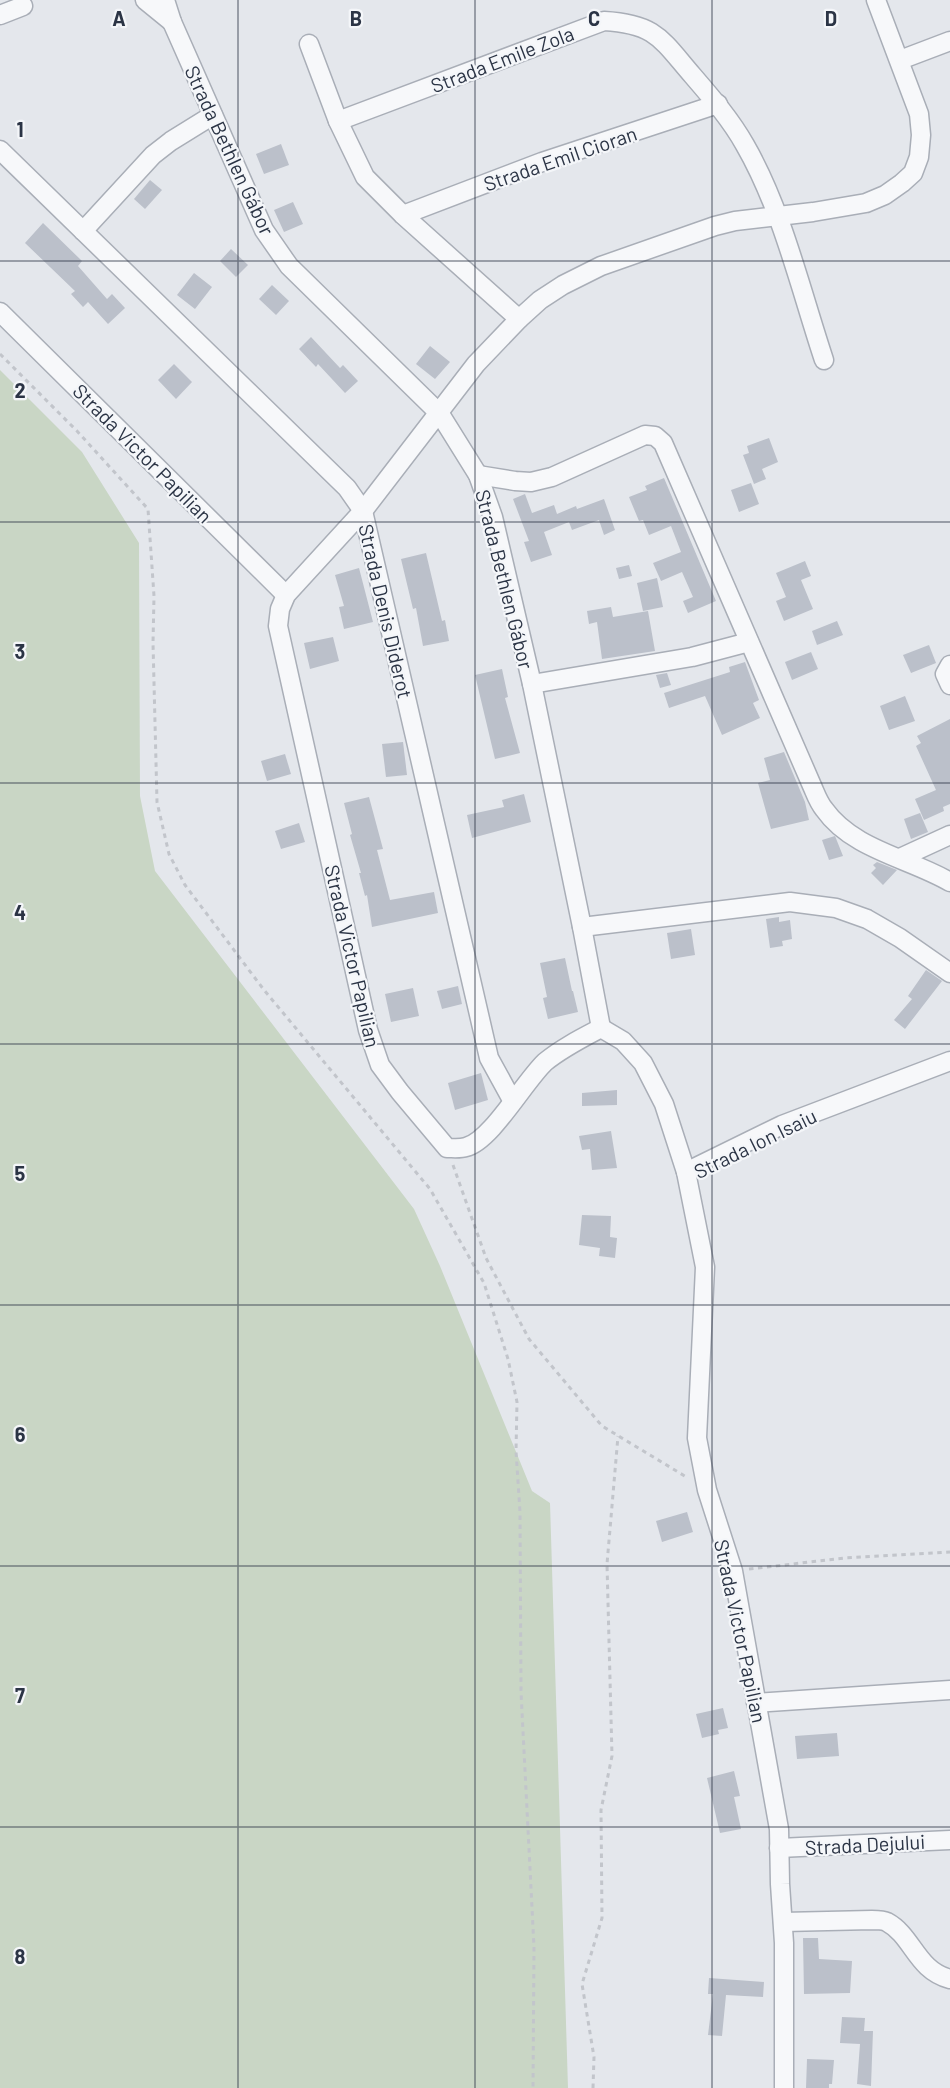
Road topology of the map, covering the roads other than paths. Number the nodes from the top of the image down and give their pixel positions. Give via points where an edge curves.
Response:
1 (145, 0) edge
2 (165, 0) edge
3 (876, 0) edge
4 (27, 2) edge
5 (0, 15) edge
6 (172, 22) junction
7 (950, 41) edge
8 (309, 44) dead end
9 (900, 60) junction
10 (718, 105) junction
11 (213, 115) junction
12 (338, 121) junction
13 (0, 150) edge
14 (403, 215) junction
15 (777, 216) junction
16 (83, 231) junction
17 (0, 312) edge
18 (519, 319) junction
19 (824, 360) dead end
20 (440, 414) junction
21 (478, 475) junction
22 (363, 511) junction
23 (286, 595) junction
24 (749, 642) junction
25 (950, 665) edge
26 (532, 684) junction
27 (950, 685) edge
28 (950, 835) edge
29 (900, 858) junction
30 (950, 882) edge
31 (582, 927) junction
32 (950, 973) edge
33 (602, 1029) junction
34 (950, 1061) edge
35 (512, 1100) junction
36 (687, 1172) junction
37 (707, 1490) joint
38 (950, 1690) edge
39 (756, 1703) junction
40 (950, 1840) edge
41 (779, 1848) junction
42 (783, 1922) junction
43 (950, 1979) edge
44 (784, 2088) edge

1 - 6 street, Strada Bethlen Gábor
2 - 6 street, Strada Bethlen Gábor
3 - 9 street
4 - 5 street
6 - 11 street, Strada Bethlen Gábor
7 - 9 street
8 - 12 street
9 - 15 street, Strada Victor Papilian via 919,114 919,157 913,173 885,195 866,203
10 - 12 street, Strada Emile Zola via 661,39 628,22 604,21
10 - 14 street, Strada Emil Cioran via 542,162
10 - 15 street, Strada Emile Zola via 746,146
11 - 16 street via 153,155
11 - 20 street, Strada Bethlen Gábor via 264,230 290,266
12 - 14 street via 365,177
13 - 16 street, Strada Denis Diderot
14 - 18 street
15 - 18 street, Strada Victor Papilian via 715,226 601,266 563,285
15 - 19 street, Strada Emile Zola
16 - 22 street, Strada Denis Diderot via 347,488
17 - 23 street, Strada Victor Papilian
18 - 20 street, Strada Victor Papilian via 470,372
20 - 21 street, Strada Bethlen Gábor
20 - 22 street, Strada Victor Papilian
21 - 24 street via 531,482 552,477 645,435 655,436 663,443
21 - 26 street, Strada Bethlen Gábor via 493,518
22 - 23 street, Strada Victor Papilian
22 - 35 street, Strada Denis Diderot via 489,1058
23 - 35 street, Strada Victor Papilian via 278,626 368,1030 380,1065 447,1148 466,1148 478,1140
24 - 26 street via 692,657
24 - 29 street via 824,809 845,831
25 - 27 street via 945,674
26 - 31 street, Strada Bethlen Gábor
28 - 29 street
29 - 30 street
31 - 32 street via 790,902 836,908 867,919
31 - 33 street, Strada Bethlen Gábor
33 - 35 street via 569,1045 545,1063
33 - 36 street via 623,1041 643,1063 664,1104
34 - 36 street, Strada Ion Isaiu via 782,1125
36 - 37 street, Strada Ion Isaiu via 705,1267 697,1438
37 - 39 street, Strada Victor Papilian via 733,1570
38 - 39 street
39 - 41 street, Strada Victor Papilian
40 - 41 street, Strada Dejului
41 - 42 street, Strada Victor Papilian
42 - 43 street via 886,1922 928,1968
42 - 44 street, Strada Victor Papilian

